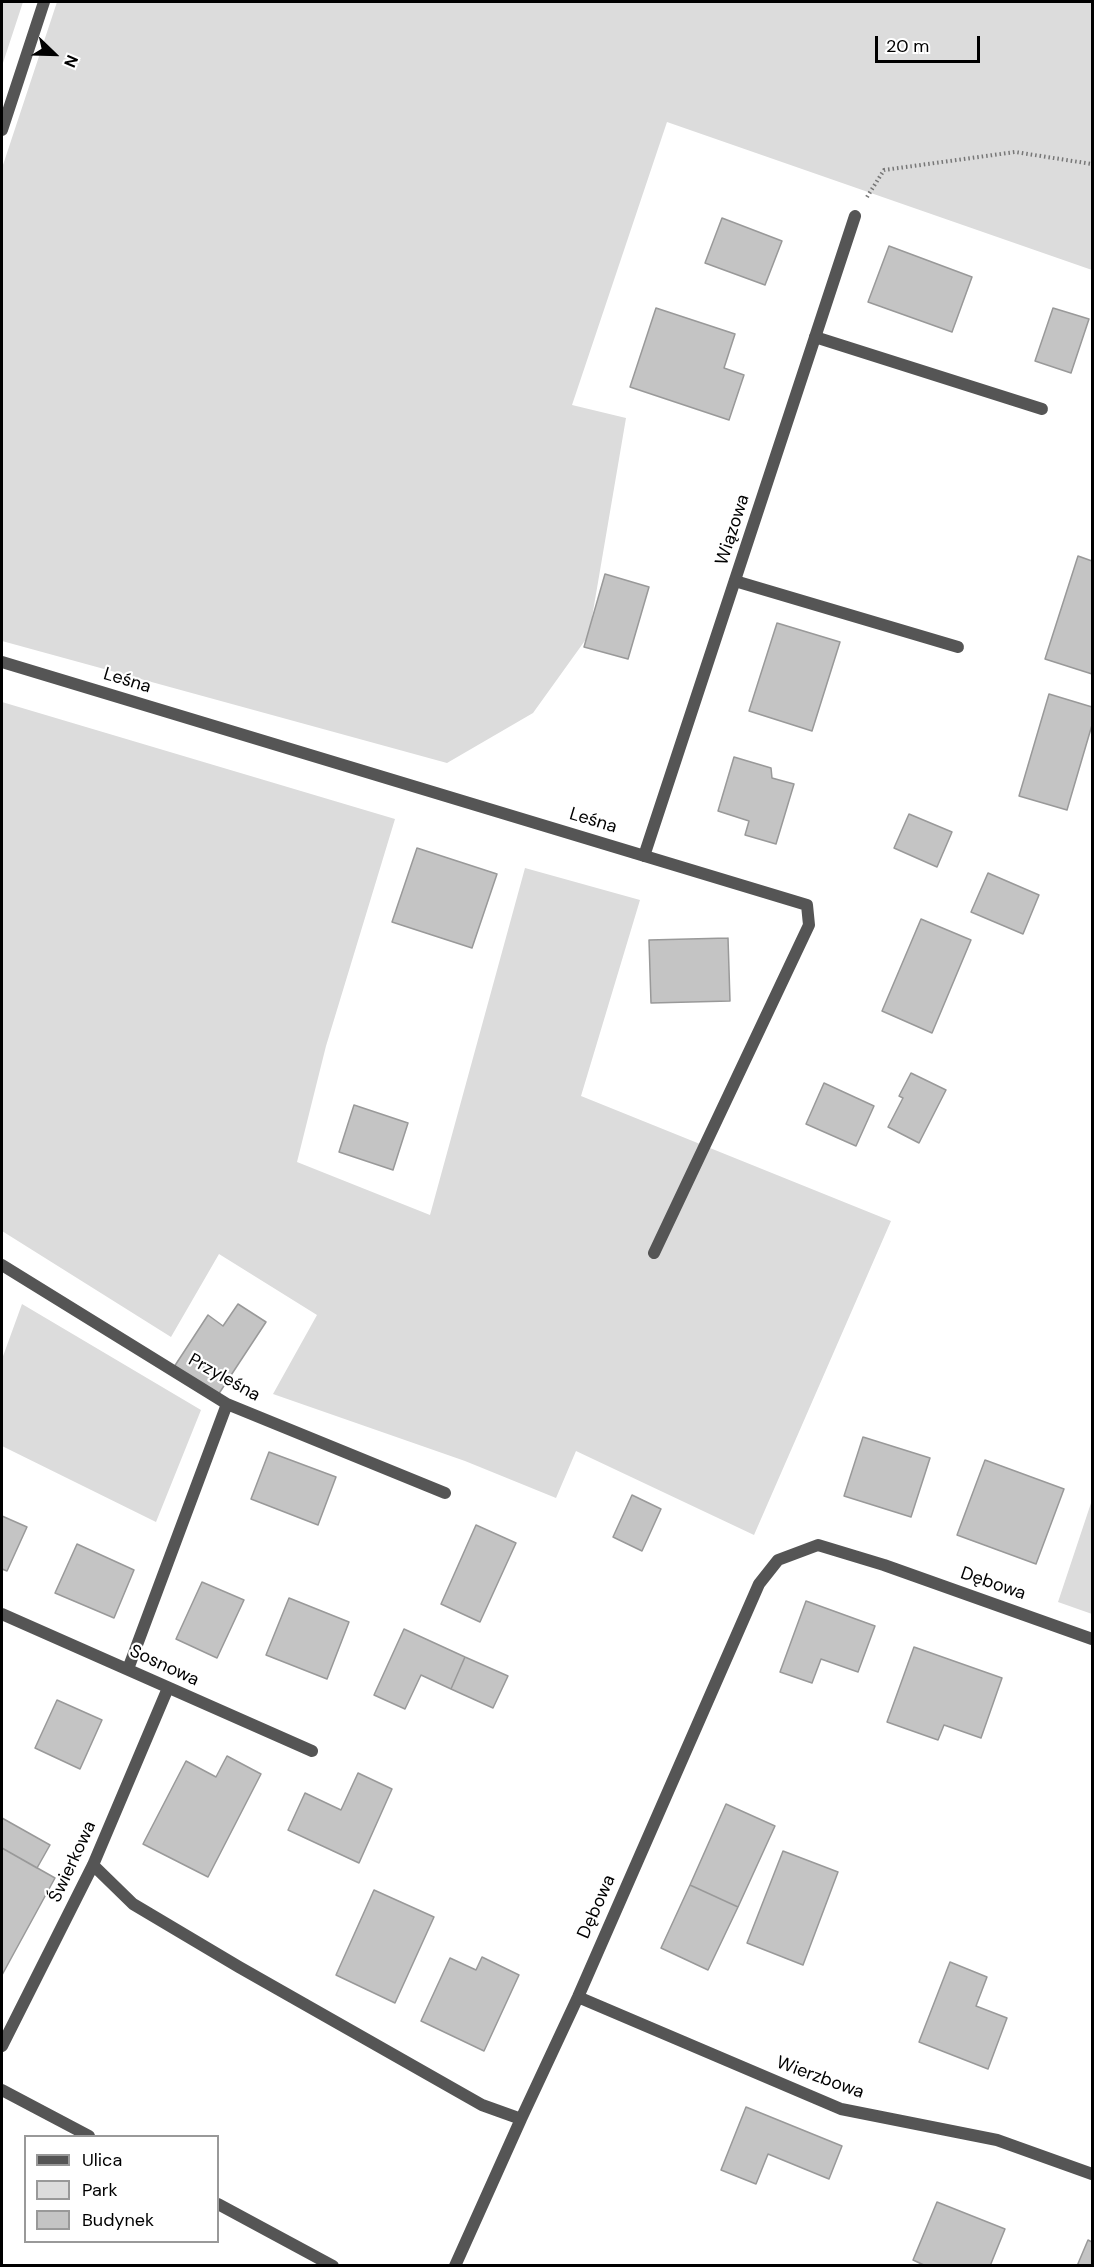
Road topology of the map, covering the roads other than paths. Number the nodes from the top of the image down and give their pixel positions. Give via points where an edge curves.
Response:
1 (44, 2) edge
2 (2, 130) edge
3 (855, 216) road end
4 (815, 337) junction
5 (1042, 409) dead end
6 (735, 581) junction
7 (958, 647) dead end
8 (2, 662) edge
9 (644, 856) junction
10 (654, 1252) dead end
11 (2, 1265) edge
12 (227, 1404) junction
13 (445, 1493) dead end
14 (2, 1614) edge
15 (1092, 1639) edge
16 (128, 1669) junction
17 (168, 1688) junction
18 (312, 1751) dead end
19 (93, 1865) junction
20 (578, 1997) junction
21 (2, 2046) edge
22 (2, 2090) edge
23 (521, 2119) junction
24 (87, 2135) edge
25 (1092, 2174) edge
26 (219, 2205) edge
27 (333, 2265) edge
28 (455, 2265) edge

1 - 2 street
3 - 4 street, Wiązowa
4 - 5 street
4 - 6 street, Wiązowa
6 - 7 street
6 - 9 street, Wiązowa
8 - 9 street, Leśna
9 - 10 street, Leśna via 807,904 809,925
11 - 12 street, Przyleśna
12 - 13 street, Przyleśna
12 - 16 street
14 - 16 street, Sosnowa
15 - 20 street, Dębowa via 818,1545 778,1560 759,1584
16 - 17 street, Sosnowa
17 - 18 street, Sosnowa
17 - 19 street, Świerkowa
19 - 21 street, Świerkowa
19 - 23 street via 133,1904 238,1967 482,2105
20 - 23 street, Dębowa
20 - 25 street, Wierzbowa via 842,2109 997,2140
22 - 24 street
23 - 28 street, Dębowa
26 - 27 street

